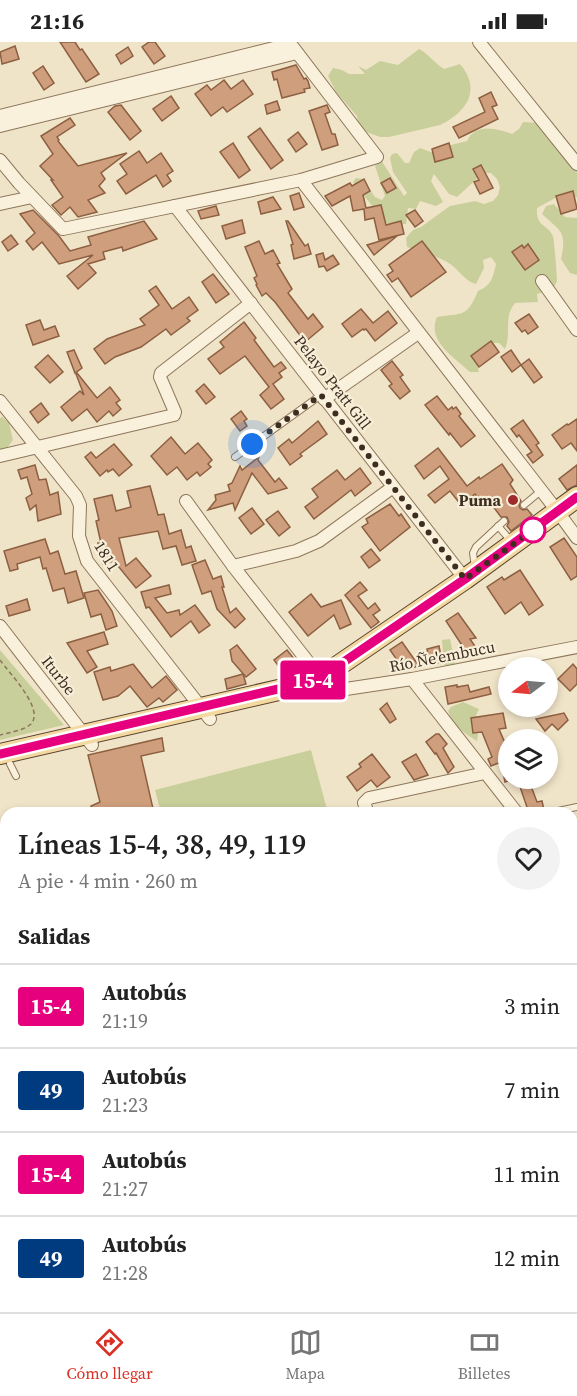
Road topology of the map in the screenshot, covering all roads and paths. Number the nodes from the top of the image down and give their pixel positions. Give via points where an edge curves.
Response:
1 (479, 42) edge
2 (292, 46) edge
3 (0, 116) edge
4 (0, 126) edge
5 (0, 160) edge
6 (577, 164) edge
7 (301, 180) junction
8 (32, 197) junction
9 (0, 204) edge
10 (175, 206) junction
11 (542, 281) dead end
12 (251, 303) junction
13 (577, 330) edge
14 (418, 333) junction
15 (322, 397) junction
16 (0, 401) edge
17 (37, 448) junction
18 (0, 456) edge
19 (235, 457) dead end
20 (393, 487) junction
21 (542, 490) junction
22 (577, 498) edge
23 (186, 501) dead end
24 (524, 504) dead end
25 (566, 514) edge
26 (577, 538) edge
27 (513, 544) junction
28 (232, 566) junction
29 (470, 575) junction
30 (0, 626) edge
31 (576, 648) edge
32 (0, 660) edge
33 (412, 679) junction
34 (320, 686) junction
35 (206, 714) junction
36 (88, 740) junction
37 (6, 758) edge
38 (485, 773) junction
39 (366, 807) edge
40 (512, 807) edge

1 - 6 street
2 - 3 street
2 - 4 street
2 - 7 street via 377,157
5 - 8 street
7 - 10 street
7 - 14 street
8 - 9 street
8 - 10 street via 63,229
10 - 12 street, Pelayo Pratt Gill
11 - 13 street
12 - 15 street, Pelayo Pratt Gill
12 - 17 street via 161,373 174,415
14 - 15 street
14 - 21 street
15 - 19 lane
15 - 20 street, Pelayo Pratt Gill
16 - 17 street, 1811
17 - 18 street
17 - 35 street, 1811 via 80,505 79,536 87,561
20 - 28 street via 308,547
20 - 29 street, Pelayo Pratt Gill
21 - 24 lane
21 - 25 street
22 - 25 main road
23 - 28 street
25 - 26 street
25 - 27 main road
25 - 34 main road
27 - 29 main road
27 - 29 lane via 501,523 473,553
28 - 34 street
29 - 34 main road
30 - 36 street, Iturbe
31 - 33 street, Río Ñe'embucu
32 - 37 path via 35,713
33 - 34 street, Río Ñe'embucu
33 - 38 street
34 - 35 main road
35 - 36 main road
36 - 37 main road
38 - 39 street via 369,798
38 - 40 street

